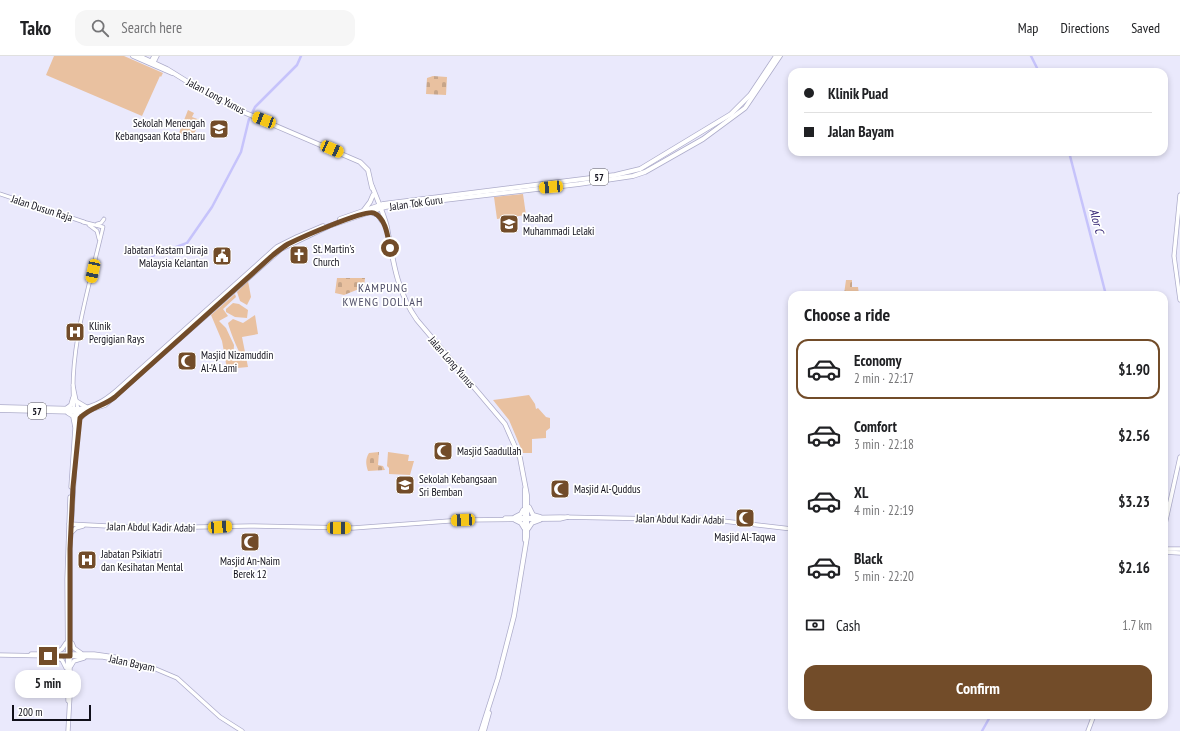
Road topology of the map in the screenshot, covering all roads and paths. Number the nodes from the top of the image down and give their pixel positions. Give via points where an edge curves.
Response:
1 (133, 56) edge
2 (139, 56) edge
3 (154, 56) edge
4 (158, 56) edge
5 (776, 56) edge
6 (780, 56) edge
7 (152, 64) junction
8 (685, 143) junction
9 (688, 147) junction
10 (563, 181) junction
11 (573, 185) junction
12 (0, 194) edge
13 (374, 195) junction
14 (1180, 195) edge
15 (392, 204) junction
16 (378, 207) junction
17 (364, 212) junction
18 (104, 219) dead end
19 (83, 222) junction
20 (384, 222) junction
21 (89, 224) junction
22 (94, 224) junction
23 (103, 228) junction
24 (100, 241) junction
25 (1180, 300) edge
26 (75, 399) junction
27 (0, 406) edge
28 (90, 409) junction
29 (0, 410) edge
30 (63, 410) junction
31 (76, 411) junction
32 (78, 420) junction
33 (75, 426) junction
34 (1180, 457) edge
35 (1171, 497) junction
36 (526, 503) junction
37 (1168, 506) edge
38 (1168, 511) edge
39 (72, 512) junction
40 (540, 518) junction
41 (515, 519) junction
42 (526, 519) junction
43 (70, 525) junction
44 (82, 525) junction
45 (788, 528) edge
46 (526, 530) junction
47 (71, 536) junction
48 (1168, 547) edge
49 (1180, 549) edge
50 (1168, 550) edge
51 (1174, 551) junction
52 (1168, 553) edge
53 (1180, 553) edge
54 (69, 636) junction
55 (50, 653) junction
56 (26, 654) junction
57 (83, 654) junction
58 (0, 655) edge
59 (69, 655) junction
60 (54, 656) junction
61 (89, 657) junction
62 (128, 661) junction
63 (69, 671) junction
64 (489, 708) junction
65 (1092, 719) edge
66 (68, 731) edge
67 (242, 731) edge
68 (481, 731) edge
69 (484, 731) edge
70 (1088, 731) edge

1 - 7 main road, Jalan Long Yunus
2 - 7 main road, Jalan Long Yunus
3 - 7 main road
4 - 7 main road
5 - 8 main road, Jalan Tok Guru / 57 via 743,104 722,121
6 - 9 main road, Jalan Tok Guru / 57 via 745,108
7 - 13 main road, Jalan Long Yunus via 241,111 360,162 368,170
8 - 9 main road
8 - 10 main road, Jalan Tok Guru / 57 via 631,172
9 - 11 main road, Jalan Tok Guru / 57 via 634,176
10 - 11 main road via 565,184
10 - 15 main road, Jalan Tok Guru / 57
11 - 15 main road, Jalan Tok Guru / 57
12 - 19 street, Jalan Dusun Raja
13 - 15 main road via 380,201
13 - 16 main road, Jalan Long Yunus
13 - 17 main road
14 - 25 main road via 1174,256
15 - 16 main road, Jalan Tok Guru / 57
15 - 20 main road via 385,212
16 - 17 main road, Jalan Tok Guru / 57
16 - 20 main road, Jalan Long Yunus
17 - 20 main road via 375,213
17 - 28 main road, Jalan Tok Guru / 57 via 296,236 282,244 123,385
18 - 22 street via 101,223
19 - 21 street, Jalan Dusun Raja
19 - 22 street, Jalan Dusun Raja
20 - 36 main road, Jalan Long Yunus via 395,274 405,302 417,320 505,424 520,458
21 - 23 street, Jalan Dusun Raja
21 - 24 street via 97,231
22 - 23 street, Jalan Dusun Raja
23 - 24 street
24 - 26 street via 78,343 73,383
26 - 28 main road via 83,407
26 - 30 main road
26 - 31 street
27 - 30 main road, Jalan Tok Guru / 57
28 - 31 main road, Jalan Tok Guru / 57
28 - 32 main road
29 - 30 main road, Jalan Tok Guru / 57
30 - 31 main road, Jalan Tok Guru / 57
30 - 33 main road via 72,415
31 - 32 main road
31 - 33 main road
32 - 39 main road
33 - 43 main road
34 - 35 main road
35 - 37 main road
35 - 38 main road
36 - 40 main road via 531,512
36 - 41 main road via 523,512
36 - 42 main road, Jalan Long Yunus
39 - 43 main road
39 - 44 main road via 76,522
40 - 42 main road, Jalan Abdul Kadir Adabi
40 - 45 main road, Jalan Abdul Kadir Adabi via 724,520
40 - 46 main road
41 - 42 main road, Jalan Abdul Kadir Adabi
41 - 44 main road, Jalan Abdul Kadir Adabi via 446,521 360,528 146,528
41 - 46 main road
42 - 46 main road, Jalan Long Yunus
43 - 44 main road, Jalan Abdul Kadir Adabi
43 - 47 main road
43 - 54 main road
44 - 47 main road via 74,529
46 - 64 main road, Jalan Long Yunus via 512,626
47 - 54 main road
48 - 51 main road
49 - 51 main road
50 - 51 main road
51 - 52 main road
51 - 53 main road
54 - 55 main road via 62,649
54 - 57 main road via 74,648
54 - 59 main road
55 - 56 main road
55 - 59 main road
56 - 58 main road, Jalan Bayam
56 - 60 main road, Jalan Bayam
57 - 59 main road
57 - 62 main road via 103,654
59 - 60 main road, Jalan Bayam
59 - 61 main road, Jalan Bayam
59 - 63 main road
60 - 63 main road via 62,660
61 - 62 main road, Jalan Bayam
61 - 63 main road via 74,661
62 - 67 main road, Jalan Bayam via 170,674 229,724
63 - 66 main road
64 - 68 main road, Jalan Long Yunus
64 - 69 main road, Jalan Long Yunus
65 - 70 main road

